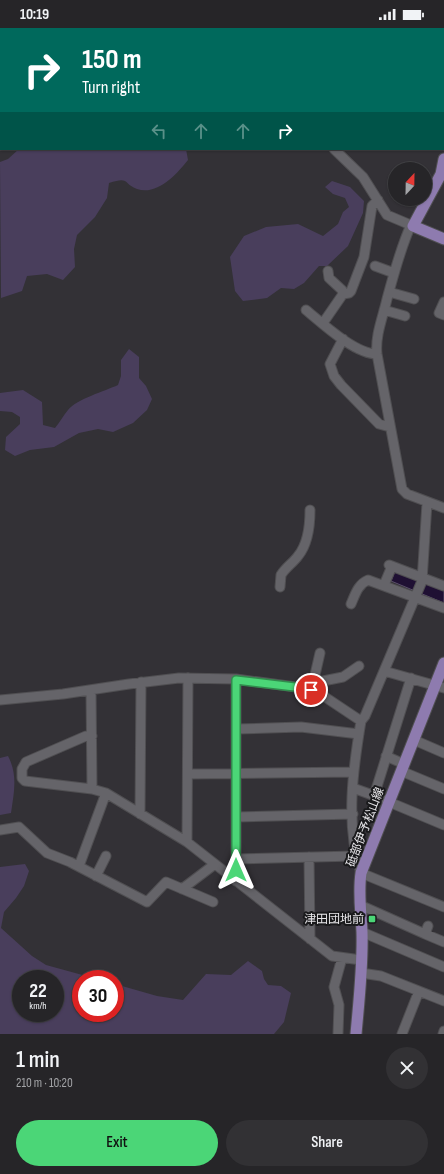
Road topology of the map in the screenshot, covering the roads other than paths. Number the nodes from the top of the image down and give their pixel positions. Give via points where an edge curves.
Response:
1 (337, 150) edge
2 (444, 159) edge
3 (378, 200) junction
4 (412, 226) junction
5 (444, 239) edge
6 (375, 266) dead end
7 (328, 271) dead end
8 (394, 273) junction
9 (389, 292) junction
10 (343, 294) junction
11 (414, 299) dead end
12 (444, 302) edge
13 (306, 310) dead end
14 (384, 310) junction
15 (444, 315) edge
16 (405, 316) dead end
17 (323, 323) junction
18 (343, 339) junction
19 (377, 354) junction
20 (390, 427) junction
21 (427, 503) junction
22 (444, 508) edge
23 (310, 510) dead end
24 (422, 579) junction
25 (385, 584) junction
26 (444, 586) edge
27 (280, 587) dead end
28 (417, 596) junction
29 (352, 604) dead end
30 (444, 608) edge
31 (320, 653) dead end
32 (444, 663) edge
33 (359, 666) dead end
34 (384, 671) junction
35 (188, 678) junction
36 (411, 678) junction
37 (236, 680) junction
38 (141, 682) junction
39 (440, 686) edge
40 (312, 687) junction
41 (91, 690) junction
42 (0, 700) edge
43 (361, 720) junction
44 (236, 729) junction
45 (359, 734) junction
46 (92, 736) junction
47 (414, 740) junction
48 (444, 753) edge
49 (386, 756) junction
50 (403, 768) junction
51 (353, 772) junction
52 (188, 774) junction
53 (236, 774) junction
54 (353, 788) junction
55 (92, 789) junction
56 (444, 789) edge
57 (106, 793) junction
58 (374, 796) junction
59 (389, 802) junction
60 (140, 814) junction
61 (353, 814) junction
62 (236, 817) junction
63 (444, 825) edge
64 (0, 830) edge
65 (186, 842) junction
66 (106, 856) dead end
67 (355, 856) junction
68 (309, 858) junction
69 (236, 859) junction
70 (215, 864) junction
71 (79, 866) junction
72 (361, 873) junction
73 (96, 876) junction
74 (236, 881) junction
75 (182, 889) junction
76 (213, 902) dead end
77 (360, 905) junction
78 (444, 907) edge
79 (362, 932) junction
80 (310, 939) junction
81 (444, 942) edge
82 (342, 958) junction
83 (362, 960) junction
84 (444, 967) edge
85 (361, 973) junction
86 (419, 991) junction
87 (444, 1001) edge
88 (444, 1031) edge
89 (338, 1034) edge
90 (356, 1034) edge
91 (402, 1034) edge
92 (443, 1034) edge

1 - 3 street via 363,177
2 - 4 main road via 441,174
3 - 4 street via 388,215
3 - 10 street via 372,206 364,257 351,290
4 - 5 main road
4 - 8 street
6 - 8 street
7 - 10 street via 329,278
8 - 9 street
9 - 11 street
9 - 14 street
10 - 17 street
12 - 15 street via 439,313
13 - 17 street
14 - 16 street
14 - 19 street
17 - 18 street
18 - 19 street via 370,354
18 - 20 street via 330,364 334,376 379,424
19 - 20 street
20 - 21 street via 402,489
21 - 22 street
21 - 24 street
23 - 27 street via 309,526 299,556 281,575
24 - 25 street via 391,567
24 - 26 street
24 - 28 street
25 - 28 street
25 - 29 street via 368,580 364,582 358,588
28 - 30 street
28 - 34 street
31 - 40 street
32 - 39 main road, 砥部伊予松山線
33 - 40 street via 343,677
34 - 36 street
34 - 43 street
35 - 37 street
35 - 38 street
35 - 52 street
36 - 39 street
36 - 49 street
37 - 40 street
37 - 44 street
38 - 41 street
38 - 60 street
39 - 47 main road, 砥部伊予松山線
40 - 43 street
41 - 42 street
41 - 46 street
43 - 45 street
44 - 45 street via 301,727
44 - 53 street
45 - 51 street
46 - 55 street
46 - 55 street via 86,736 26,762 22,769 22,778 25,781
47 - 48 street
47 - 50 main road, 砥部伊予松山線
49 - 50 street
49 - 58 street
50 - 56 street
50 - 59 main road, 砥部伊予松山線
51 - 53 street
51 - 54 street
52 - 53 street
52 - 65 street
53 - 62 street
54 - 58 street
54 - 61 street
55 - 57 street
57 - 60 street
57 - 71 street
58 - 59 street
59 - 63 street
59 - 72 main road, 砥部伊予松山線
60 - 65 street
61 - 62 street
61 - 67 street
62 - 69 street
64 - 71 street via 19,827 47,853
65 - 70 street
66 - 73 street
67 - 68 street
67 - 72 street
68 - 69 street
68 - 80 street
69 - 74 street
70 - 74 street
70 - 75 street
71 - 73 street
72 - 77 main road, 砥部伊予松山線 via 358,888
72 - 78 street
73 - 75 street via 147,902 166,882
74 - 80 street
75 - 76 street
77 - 79 main road, 砥部伊予松山線
77 - 81 street via 427,930
79 - 83 main road, 砥部伊予松山線
79 - 84 street
80 - 82 street via 332,956
82 - 83 street
82 - 89 street via 334,986 339,1005
83 - 85 main road, 砥部伊予松山線
85 - 86 street via 381,976
85 - 90 main road, 砥部伊予松山線
86 - 87 street
86 - 91 street
88 - 92 street

